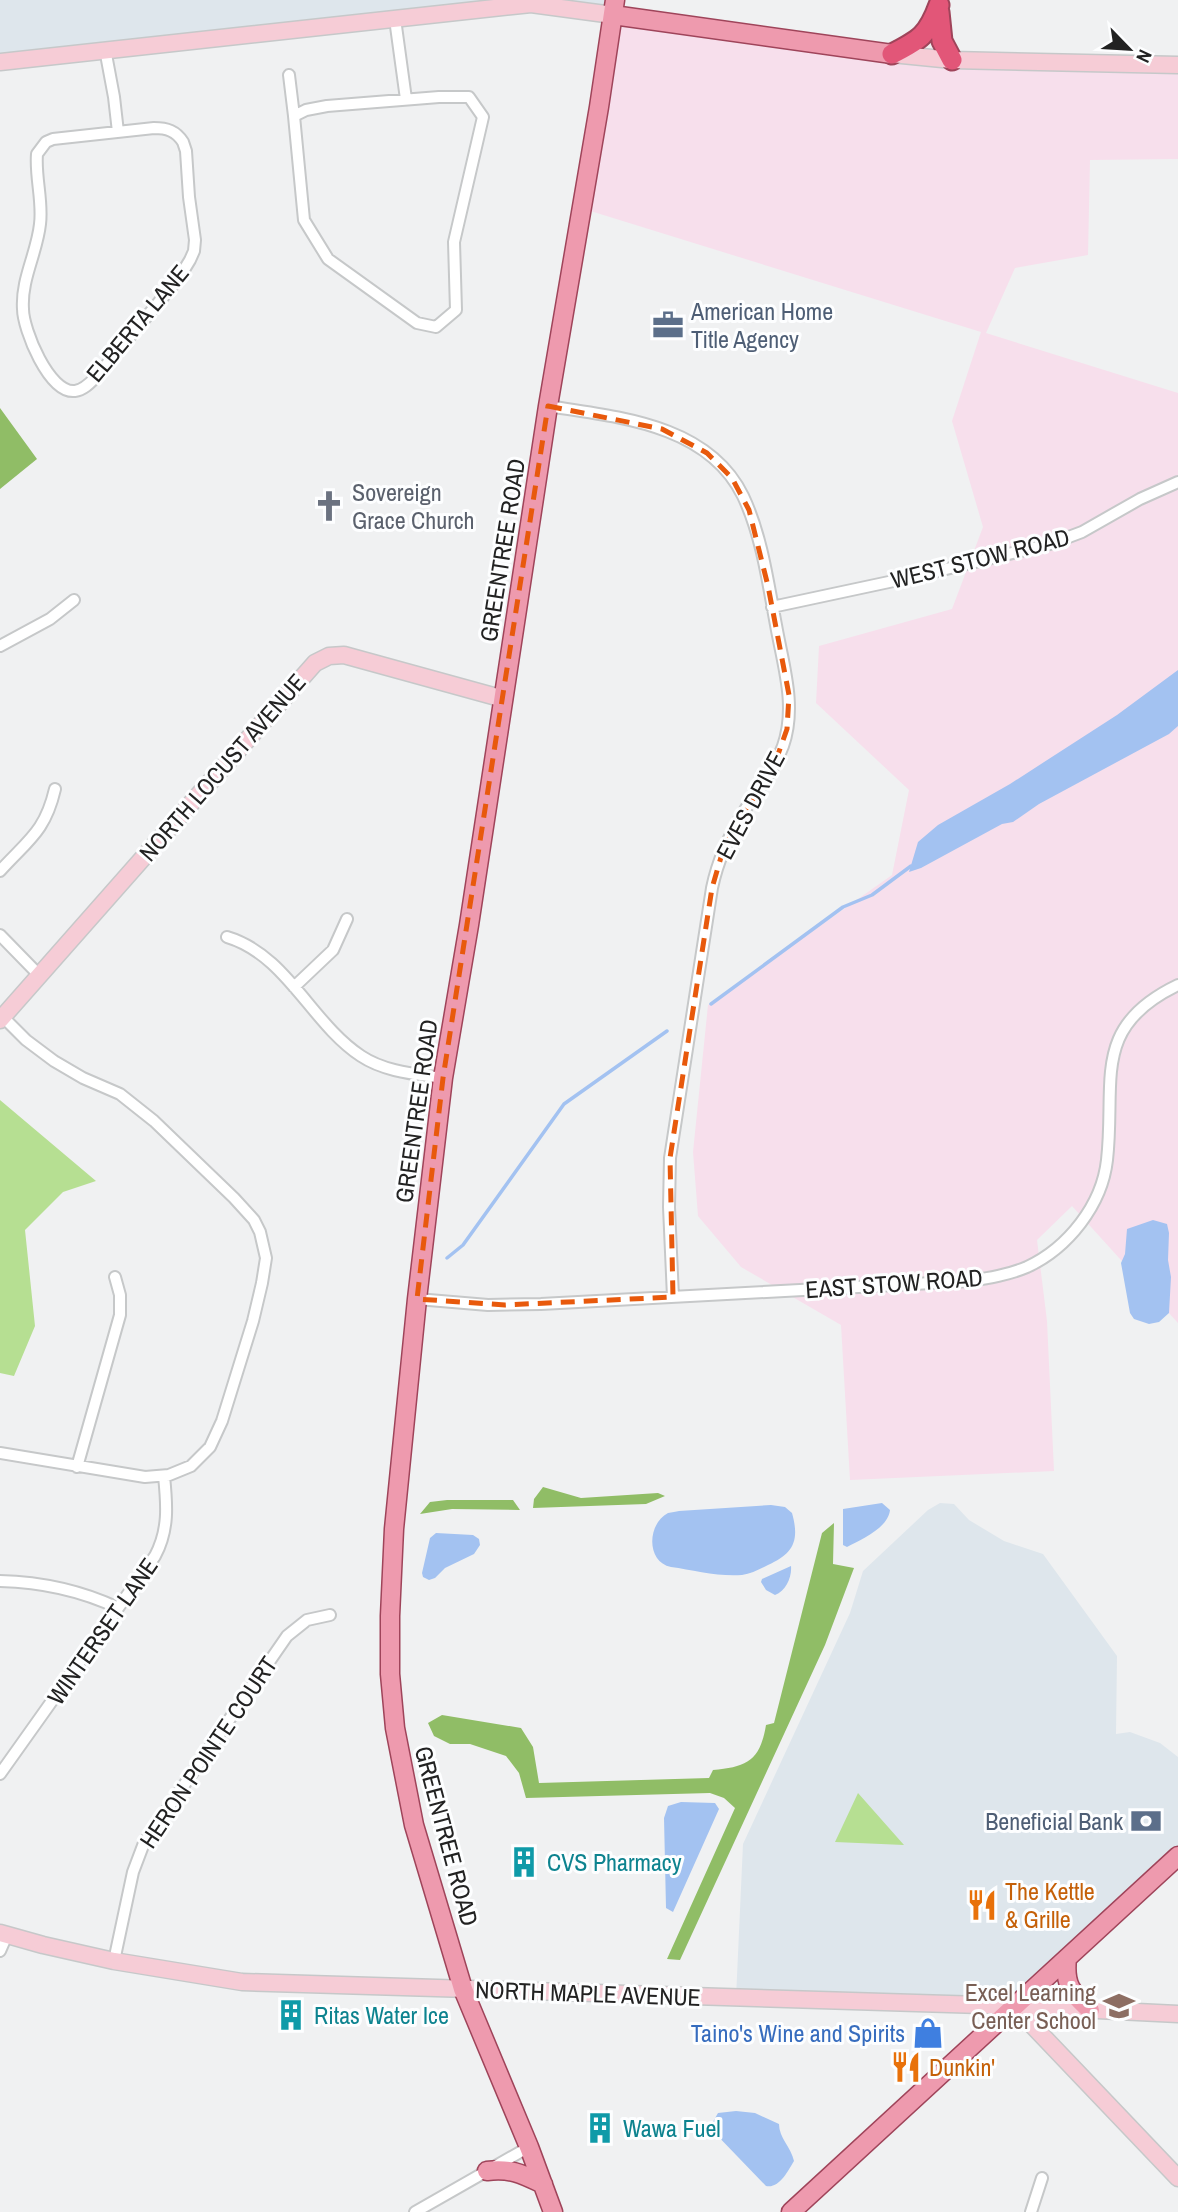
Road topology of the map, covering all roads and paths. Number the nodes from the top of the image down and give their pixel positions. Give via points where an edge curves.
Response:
1 (939, 2) edge
2 (614, 7) edge
3 (395, 19) junction
4 (105, 49) junction
5 (892, 54) junction
6 (952, 60) junction
7 (0, 62) edge
8 (1178, 65) edge
9 (289, 75) dead end
10 (406, 99) junction
11 (294, 116) junction
12 (118, 132) junction
13 (548, 406) junction
14 (1178, 482) edge
15 (74, 600) dead end
16 (772, 607) junction
17 (0, 646) edge
18 (504, 699) junction
19 (55, 789) dead end
20 (0, 871) edge
21 (346, 919) dead end
22 (0, 936) edge
23 (227, 937) dead end
24 (40, 976) junction
25 (1178, 985) edge
26 (294, 987) junction
27 (1, 1019) edge
28 (443, 1078) junction
29 (115, 1278) dead end
30 (673, 1297) junction
31 (417, 1299) junction
32 (0, 1453) edge
33 (77, 1467) junction
34 (164, 1476) junction
35 (0, 1580) edge
36 (118, 1608) junction
37 (330, 1615) dead end
38 (0, 1774) edge
39 (1178, 1856) edge
40 (4, 1934) edge
41 (0, 1951) edge
42 (1067, 1958) junction
43 (114, 1961) junction
44 (463, 1989) junction
45 (1014, 2006) junction
46 (1090, 2010) junction
47 (1178, 2014) edge
48 (529, 2147) junction
49 (487, 2171) junction
50 (1042, 2178) dead end
51 (1178, 2178) edge
52 (543, 2184) junction
53 (415, 2212) edge
54 (553, 2212) edge
55 (790, 2212) edge
56 (1031, 2212) edge

1 - 5 highway via 924,35
1 - 6 highway via 940,33
2 - 3 street via 531,4
2 - 5 main road
2 - 13 main road, GREENTREE ROAD
3 - 4 street
3 - 10 street
4 - 7 street
4 - 12 street
5 - 6 street
6 - 8 street
9 - 11 street
10 - 11 street via 327,106
10 - 11 street via 469,97 483,117 454,242 456,310 436,327 417,323 328,259 304,220
12 - 12 street, ELBERTA LANE via 163,128 179,135 186,151 194,251 186,270 97,376 83,388 68,390 43,365 23,312 41,220 37,154 53,139
13 - 16 street, EVES DRIVE via 662,429 692,443 720,465 749,510
13 - 18 main road, GREENTREE ROAD
14 - 16 street, WEST STOW ROAD via 1050,544
15 - 17 street
16 - 30 street, EVES DRIVE via 789,695 788,729 775,763 723,847 713,884 672,1136
18 - 24 street, NORTH LOCUST AVENUE via 344,655 315,663
18 - 28 main road, GREENTREE ROAD
19 - 20 street via 39,830
21 - 26 street via 333,950
22 - 24 street
23 - 26 street via 263,955
24 - 27 street, NORTH LOCUST AVENUE
25 - 30 street, EAST STOW ROAD via 1149,1000 1118,1040 1110,1073 1109,1145 1103,1181 1087,1215 1046,1256 1010,1273 969,1281
26 - 28 street via 339,1036 371,1062
27 - 34 street via 54,1062 144,1111 245,1209 260,1232 266,1258 262,1283 222,1420 200,1458 180,1472
28 - 31 main road, GREENTREE ROAD
29 - 33 street via 120,1315
30 - 31 street, EAST STOW ROAD via 505,1305
31 - 44 main road, GREENTREE ROAD via 392,1564 392,1702 412,1817
32 - 33 street
33 - 34 street
34 - 36 street, WINTERSET LANE via 167,1512 161,1545
35 - 36 street via 73,1592
36 - 38 street, WINTERSET LANE
37 - 43 street, HERON POINTE COURT via 307,1620 287,1636 144,1843 133,1872
39 - 42 main road
40 - 41 street
40 - 43 street, NORTH MAPLE AVENUE
42 - 45 main road
42 - 46 main road via 1067,1981
43 - 44 street, NORTH MAPLE AVENUE via 242,1982
44 - 45 street, NORTH MAPLE AVENUE
44 - 48 main road, GREENTREE ROAD
45 - 46 street, NORTH MAPLE AVENUE
45 - 51 street
45 - 55 main road
46 - 47 street, NORTH MAPLE AVENUE
48 - 49 street
48 - 52 main road, GREENTREE ROAD
49 - 52 main road via 504,2169
49 - 53 street
50 - 56 street
52 - 54 main road, GREENTREE ROAD

